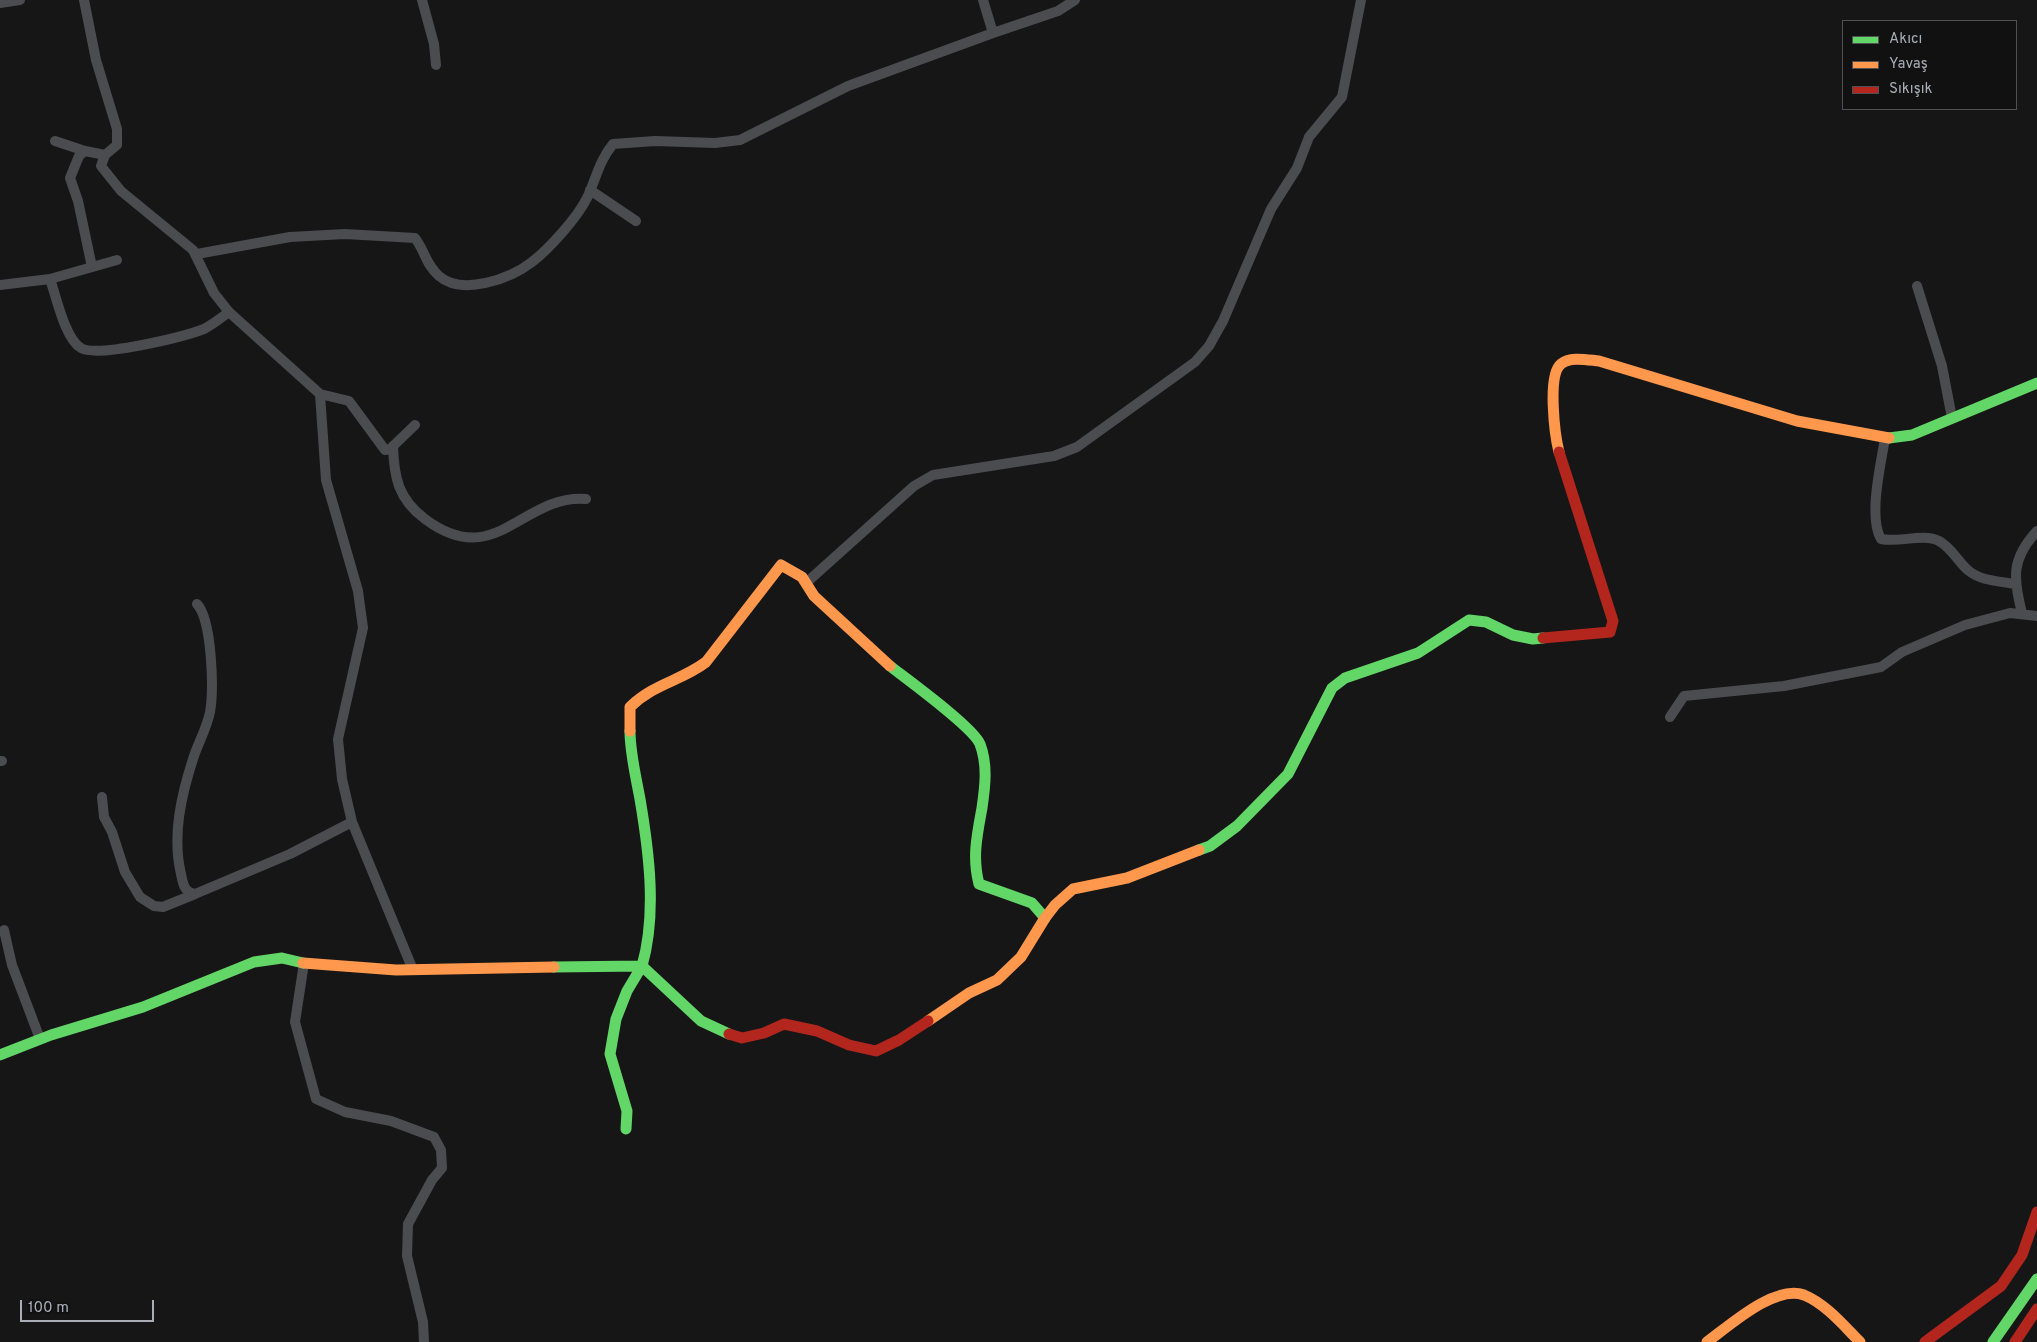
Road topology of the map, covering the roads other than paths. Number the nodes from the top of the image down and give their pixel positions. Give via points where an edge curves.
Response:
1 (20, 0) edge
2 (84, 0) edge
3 (422, 0) edge
4 (983, 0) edge
5 (1075, 0) edge
6 (1361, 0) edge
7 (0, 3) edge
8 (993, 34) junction
9 (436, 65) dead end
10 (55, 141) dead end
11 (85, 151) junction
12 (105, 155) junction
13 (590, 190) junction
14 (636, 221) dead end
15 (197, 254) junction
16 (116, 260) dead end
17 (92, 267) junction
18 (50, 279) junction
19 (0, 285) edge
20 (1917, 286) dead end
21 (229, 312) junction
22 (2037, 383) edge
23 (320, 394) junction
24 (1952, 418) junction
25 (415, 425) dead end
26 (1885, 438) junction
27 (393, 446) junction
28 (586, 498) dead end
29 (2037, 530) edge
30 (806, 583) junction
31 (2014, 584) junction
32 (197, 604) dead end
33 (2022, 613) junction
34 (2037, 616) edge
35 (1670, 717) dead end
36 (102, 797) dead end
37 (352, 822) junction
38 (195, 894) junction
39 (1046, 918) junction
40 (4, 930) dead end
41 (304, 963) junction
42 (642, 966) junction
43 (413, 970) junction
44 (40, 1039) junction
45 (0, 1055) edge
46 (626, 1129) dead end
47 (2037, 1212) edge
48 (2037, 1279) edge
49 (2037, 1309) edge
50 (424, 1342) edge
51 (1707, 1342) edge
52 (1860, 1342) edge
53 (1926, 1342) edge
54 (1993, 1342) edge
55 (2015, 1342) edge

1 - 7 street
2 - 12 street via 96,60 117,129 117,144
3 - 9 street
4 - 8 street
5 - 8 street via 1058,11
6 - 30 street via 1342,96 1309,137 1297,168 1271,209 1223,321 1209,346 1195,362 1077,447 1054,456 933,475 914,486
8 - 13 street via 848,86 740,140 613,144 603,156
10 - 11 street
11 - 12 street
11 - 17 street via 79,156 70,178
12 - 15 street via 101,166 121,191
13 - 14 street
13 - 15 street via 565,228 532,262 505,276 474,284 459,285 440,278 426,263 415,238 345,234 290,237
15 - 21 street via 214,293
16 - 17 street
17 - 18 street
18 - 19 street
18 - 21 street via 70,337 81,348 105,351 170,338 205,328
20 - 24 street via 1942,366
21 - 23 street
22 - 24 main road
23 - 27 street via 348,401 385,450
23 - 37 street via 326,480 358,591 363,628 338,739 342,779
24 - 26 main road via 1912,435
25 - 27 street
26 - 31 street via 1876,498 1877,531 1881,538 1893,542 1926,538 1938,540 1970,572 1988,580
26 - 39 main road via 1797,421 1599,360 1573,359 1561,363 1553,388 1556,441 1613,621 1610,632 1533,639 1514,635 1486,622 1469,620 1418,653 1345,678 1332,688 1288,774 1237,826 1210,846 1156,868 1127,878 1073,889
27 - 28 street via 395,477 402,494 418,514 441,531 457,536 484,538 544,508 575,498
29 - 31 street via 2026,542 2018,559
30 - 39 main road via 814,596 874,653 949,713 979,742 986,782 974,853 979,884 990,892 1039,906
30 - 42 main road via 802,577 781,565 706,662 697,670 659,684 630,707 630,739 646,834 650,914 647,950
31 - 33 street
32 - 38 street via 203,610 208,636 210,712 183,793 177,834 177,857 184,887
33 - 34 street
33 - 35 street via 1965,625 1902,652 1881,667 1784,686 1684,696
36 - 38 street via 104,817 125,872 140,897 154,906 163,907
37 - 38 street via 290,854
37 - 43 street
39 - 42 main road via 1022,957 997,980 969,993 899,1040 876,1051 817,1031 784,1024 742,1038 724,1033 701,1021
40 - 44 street via 12,965
41 - 43 main road
41 - 44 main road via 282,958 254,962 143,1007
41 - 50 street via 294,1022 316,1099 345,1112 391,1121 434,1137 440,1150 442,1168 408,1224 406,1256 423,1322
42 - 43 main road
42 - 46 main road via 616,1019 610,1054 627,1110
44 - 45 main road
47 - 53 main road via 2022,1255 2001,1286
48 - 54 main road
49 - 55 main road
51 - 52 main road via 1766,1299 1797,1293 1830,1311

